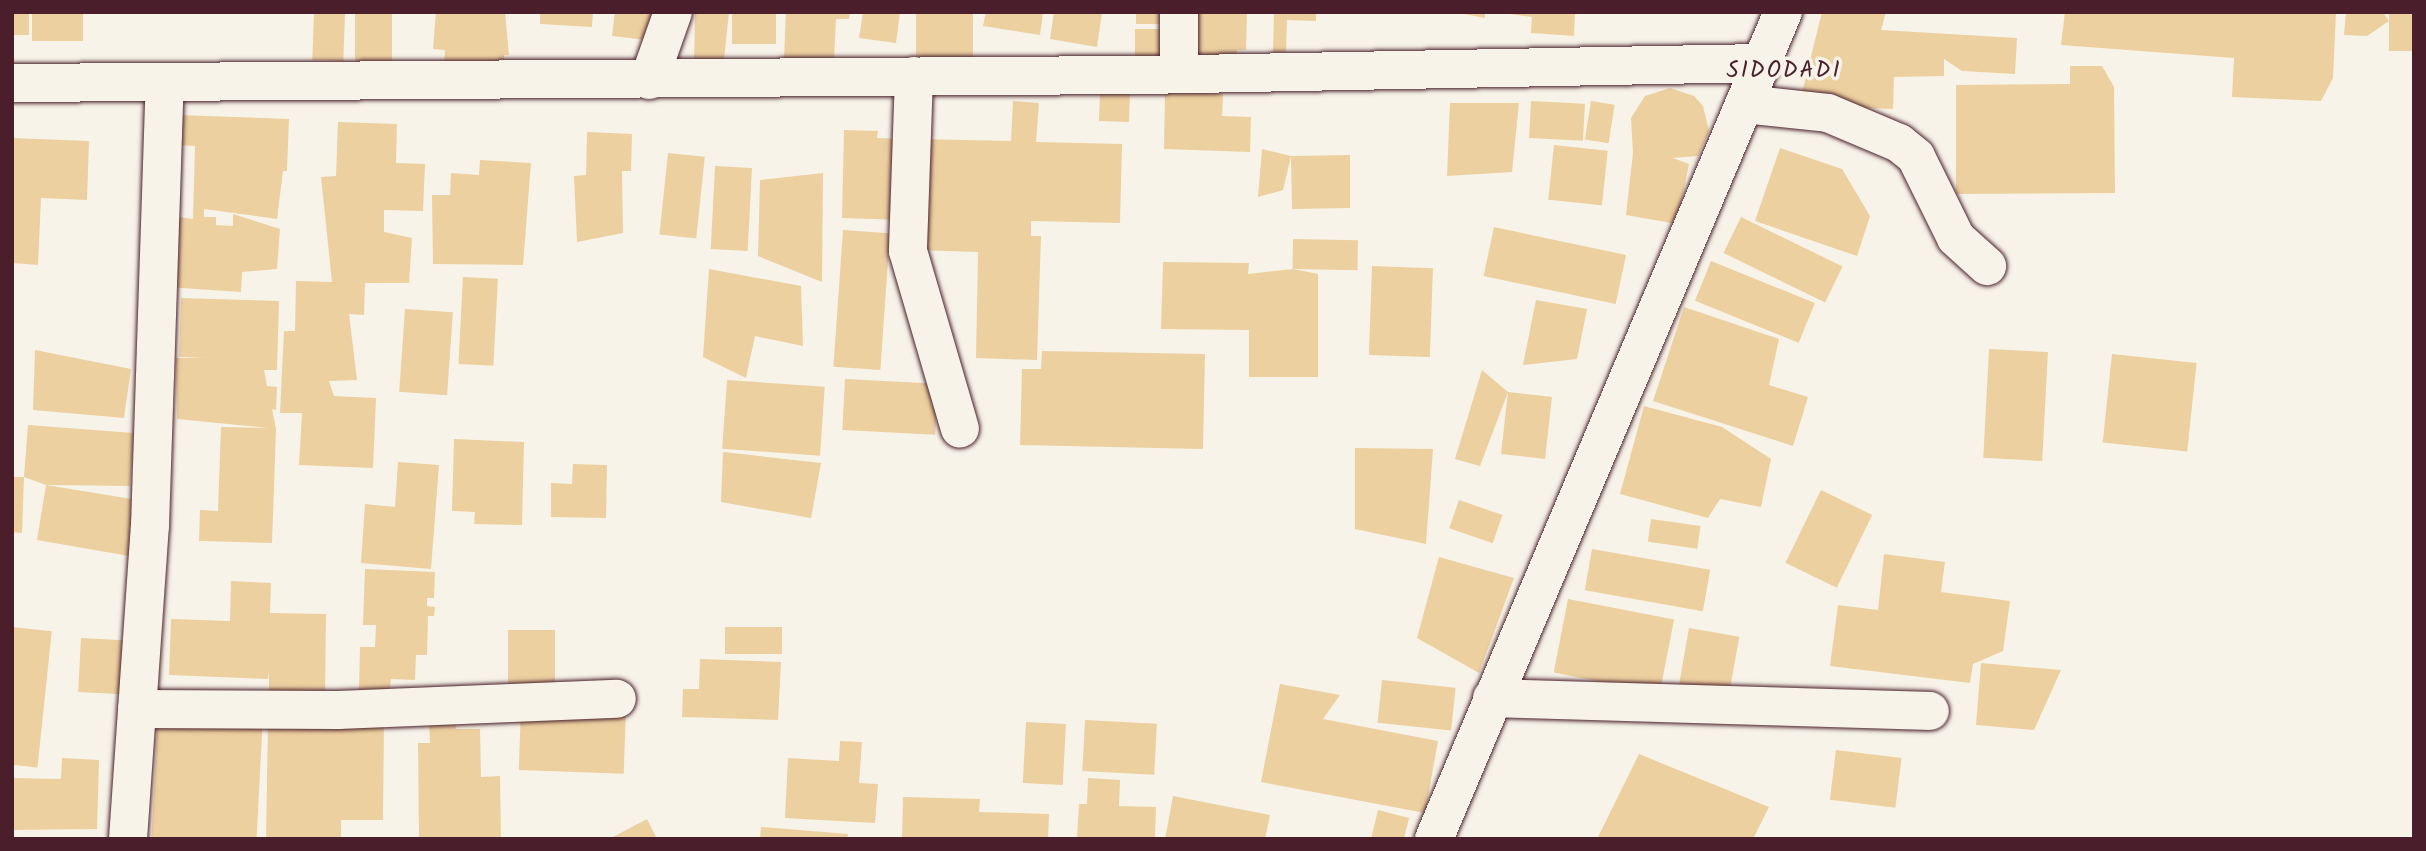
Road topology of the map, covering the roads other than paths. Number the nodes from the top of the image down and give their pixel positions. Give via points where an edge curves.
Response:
1 (673, 12) edge
2 (1179, 12) edge
3 (1783, 12) edge
4 (1763, 63) junction
5 (1179, 73) junction
6 (914, 75) junction
7 (649, 80) junction
8 (12, 83) edge
9 (165, 84) junction
10 (1744, 104) junction
11 (1987, 266) dead end
12 (960, 429) dead end
13 (1492, 698) junction
14 (617, 699) dead end
15 (137, 709) junction
16 (1930, 711) dead end
17 (128, 839) edge
18 (1434, 839) edge

1 - 7 street
2 - 5 street
3 - 4 street
4 - 5 street
4 - 10 street
5 - 6 street
6 - 7 street
6 - 12 street via 908,251
7 - 9 street
8 - 9 street
9 - 15 street via 150,526
10 - 11 street via 1828,113 1899,143 1916,157 1956,239
10 - 13 street
13 - 16 street
13 - 18 street
14 - 15 street via 338,710
15 - 17 street

